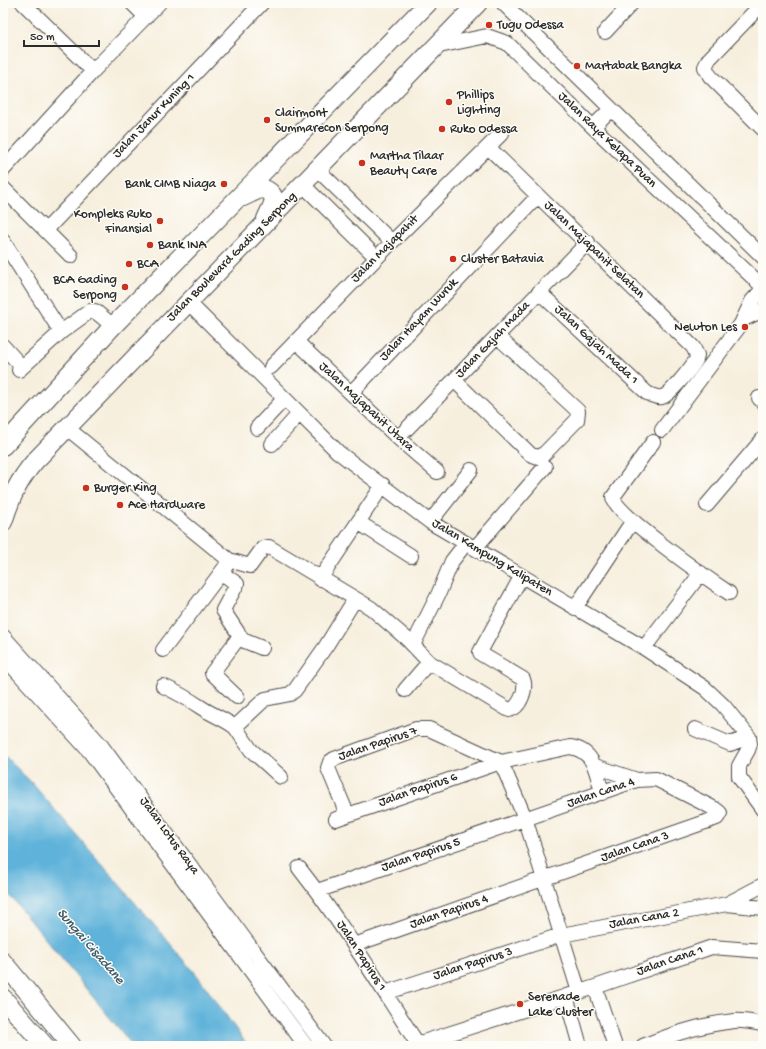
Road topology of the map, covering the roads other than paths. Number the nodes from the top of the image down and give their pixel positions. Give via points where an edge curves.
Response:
1 (22, 3) edge
2 (132, 3) edge
3 (159, 3) edge
4 (262, 3) edge
5 (428, 3) edge
6 (478, 3) edge
7 (503, 3) edge
8 (632, 3) edge
9 (763, 5) edge
10 (146, 17) junction
11 (604, 32) dead end
12 (434, 46) junction
13 (94, 71) junction
14 (611, 109) junction
15 (593, 127) junction
16 (763, 129) edge
17 (502, 133) dead end
18 (488, 146) junction
19 (3, 170) edge
20 (318, 170) junction
21 (303, 185) junction
22 (3, 188) edge
23 (538, 196) junction
24 (235, 201) junction
25 (262, 226) junction
26 (46, 230) junction
27 (3, 241) edge
28 (392, 242) junction
29 (588, 242) junction
30 (71, 256) dead end
31 (763, 257) edge
32 (376, 258) junction
33 (763, 288) edge
34 (539, 292) junction
35 (188, 302) junction
36 (763, 310) edge
37 (746, 318) junction
38 (113, 326) junction
39 (61, 332) junction
40 (496, 336) junction
41 (296, 341) junction
42 (3, 346) edge
43 (271, 367) dead end
44 (454, 380) junction
45 (351, 393) junction
46 (654, 397) joint
47 (284, 399) junction
48 (299, 414) junction
49 (67, 428) junction
50 (257, 428) dead end
51 (662, 430) dead end
52 (398, 438) junction
53 (763, 439) edge
54 (653, 442) dead end
55 (272, 444) dead end
56 (3, 446) edge
57 (544, 461) junction
58 (471, 470) dead end
59 (437, 472) dead end
60 (383, 485) junction
61 (708, 505) dead end
62 (3, 522) edge
63 (358, 522) junction
64 (430, 522) junction
65 (632, 522) junction
66 (470, 545) junction
67 (411, 556) dead end
68 (229, 560) junction
69 (222, 573) junction
70 (701, 573) junction
71 (521, 576) junction
72 (320, 579) junction
73 (729, 593) dead end
74 (355, 599) junction
75 (575, 608) junction
76 (3, 636) edge
77 (240, 639) junction
78 (413, 645) junction
79 (262, 648) dead end
80 (644, 648) junction
81 (163, 650) dead end
82 (3, 656) edge
83 (429, 662) junction
84 (163, 686) dead end
85 (405, 690) dead end
86 (237, 697) dead end
87 (235, 727) junction
88 (695, 728) dead end
89 (749, 737) junction
90 (501, 762) junction
91 (595, 766) junction
92 (281, 777) dead end
93 (637, 780) junction
94 (602, 793) junction
95 (718, 810) joint
96 (763, 810) edge
97 (341, 817) joint
98 (525, 818) junction
99 (299, 868) dead end
100 (544, 878) junction
101 (763, 884) edge
102 (317, 891) junction
103 (727, 904) junction
104 (763, 908) edge
105 (561, 935) junction
106 (354, 945) junction
107 (763, 951) edge
108 (3, 962) edge
109 (595, 987) junction
110 (385, 993) junction
111 (573, 994) junction
112 (3, 998) edge
113 (763, 1024) edge
114 (418, 1045) edge
115 (45, 1046) edge
116 (72, 1046) edge
117 (306, 1046) edge
118 (324, 1046) edge
119 (580, 1046) edge
120 (615, 1046) edge
121 (642, 1046) edge

1 - 13 street
2 - 10 street
3 - 10 street
4 - 26 street, Jalan Janur Kuning 1
5 - 24 main road
6 - 12 main road, Jalan Boulevard Gading Serpong
7 - 14 street, Jalan Raya Kelapa Puan
8 - 11 street
9 - 16 street via 709,59 705,67 706,72
10 - 13 street
12 - 15 street, Jalan Raya Kelapa Puan via 487,36 507,42
12 - 20 main road, Jalan Boulevard Gading Serpong
13 - 19 street
14 - 15 street
14 - 31 street, Jalan Raya Kelapa Puan
15 - 33 street, Jalan Raya Kelapa Puan
17 - 18 street, Jalan Majapahit
18 - 23 street, Jalan Majapahit Selatan
18 - 28 street, Jalan Majapahit
20 - 21 main road, Jalan Boulevard Gading Serpong
20 - 28 street
21 - 25 main road, Jalan Boulevard Gading Serpong
21 - 32 street
22 - 26 street
23 - 29 street, Jalan Majapahit Selatan
23 - 45 street, Jalan Hayam Wuruk
24 - 25 main road via 262,188 270,191 274,197 273,203
24 - 38 main road
25 - 35 main road, Jalan Boulevard Gading Serpong
26 - 30 street
27 - 39 street
28 - 32 street, Jalan Majapahit
29 - 34 street, Jalan Gajah Mada
29 - 46 street, Jalan Majapahit Selatan via 693,347 697,355 693,364 668,393 662,397
32 - 41 street, Jalan Majapahit
33 - 37 street via 752,301
34 - 40 street, Jalan Gajah Mada
34 - 46 street, Jalan Gajah Mada 1
35 - 47 street, Jalan Kampung Kalipaten
35 - 49 main road, Jalan Boulevard Gading Serpong
36 - 37 street
37 - 51 street
38 - 39 street via 92,310
38 - 56 main road
39 - 42 street via 20,368
40 - 44 street, Jalan Gajah Mada
40 - 57 street via 578,411 576,420
41 - 43 street, Jalan Majapahit
41 - 45 street, Jalan Majapahit Utara
44 - 52 street, Jalan Gajah Mada
44 - 57 street via 530,454
45 - 52 street, Jalan Majapahit Utara
47 - 48 street, Jalan Kampung Kalipaten
47 - 50 street
48 - 55 street
48 - 60 street, Jalan Kampung Kalipaten via 338,452
49 - 62 main road, Jalan Boulevard Gading Serpong via 20,479
49 - 68 street
52 - 59 street, Jalan Majapahit Utara
53 - 61 street
54 - 65 street via 613,496 614,504
57 - 66 street
58 - 64 street
60 - 63 street
60 - 64 street, Jalan Kampung Kalipaten
63 - 67 street
63 - 72 street
64 - 66 street, Jalan Kampung Kalipaten
65 - 70 street
65 - 75 street
66 - 71 street, Jalan Kampung Kalipaten
66 - 78 street via 452,561
68 - 69 street
68 - 72 street via 250,566 267,546
69 - 77 street via 237,584 224,610 239,632
69 - 81 street
70 - 73 street
70 - 80 street
71 - 75 street, Jalan Kampung Kalipaten
71 - 83 street via 480,652 523,679 525,690 514,709 504,708
72 - 74 street
74 - 78 street via 371,608
74 - 87 street via 295,690 290,694 265,699
75 - 80 street, Jalan Kampung Kalipaten
76 - 118 street, Jalan Lotus Raya via 100,744
77 - 79 street
77 - 86 street via 212,673
78 - 83 street
80 - 89 street, Jalan Kampung Kalipaten via 705,688
82 - 117 street, Jalan Lotus Raya via 90,752
83 - 85 street
84 - 87 street via 187,697
87 - 92 street via 257,756
88 - 89 street via 730,744
89 - 96 street via 750,744 738,772
90 - 91 street, Jalan Papirus 6 via 570,747 584,752
90 - 97 street, Jalan Papirus 6
90 - 97 street, Jalan Papirus 7 via 429,729 416,729 334,758 330,762 328,768
90 - 98 street
91 - 93 street
91 - 94 street
93 - 94 street, Jalan Cana 4
93 - 95 street, Jalan Cana 4 via 656,779
94 - 98 street, Jalan Cana 4
95 - 100 street, Jalan Cana 3 via 718,818
98 - 100 street
98 - 102 street, Jalan Papirus 5
99 - 102 street, Jalan Papirus 1
100 - 105 street
100 - 106 street, Jalan Papirus 4
101 - 103 street, Jalan Cana 2
102 - 106 street, Jalan Papirus 1
103 - 104 street, Jalan Cana 2
103 - 105 street, Jalan Cana 2
105 - 110 street, Jalan Papirus 3
105 - 111 street
106 - 110 street, Jalan Papirus 1
107 - 109 street, Jalan Cana 1 via 712,947
108 - 116 main road
109 - 111 street, Jalan Cana 1
109 - 120 street
110 - 114 street, Jalan Papirus 1
111 - 114 street, Jalan Cana 1
111 - 119 street
112 - 115 main road
113 - 121 street via 737,1021 709,1025 664,1037

